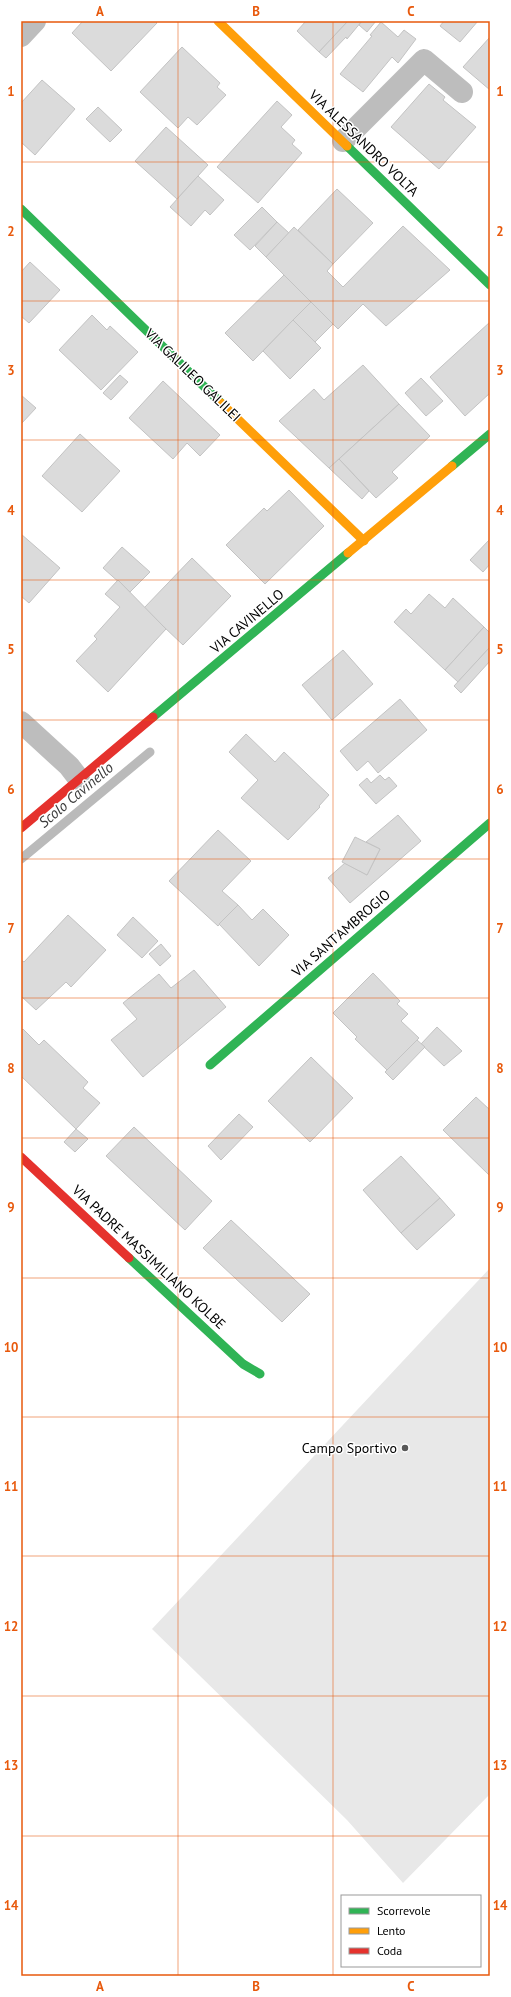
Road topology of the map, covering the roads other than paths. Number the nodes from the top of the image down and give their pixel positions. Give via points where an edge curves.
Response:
1 (35, 21) edge
2 (218, 21) edge
3 (21, 36) edge
4 (462, 92) dead end
5 (343, 141) junction
6 (21, 209) edge
7 (490, 285) edge
8 (490, 434) edge
9 (364, 541) junction
10 (21, 722) edge
11 (79, 779) junction
12 (490, 823) edge
13 (21, 828) edge
14 (210, 1065) dead end
15 (21, 1157) edge
16 (260, 1374) dead end

1 - 3 street
2 - 5 street, VIA ALESSANDRO VOLTA
4 - 5 street via 424,60
5 - 7 street, VIA ALESSANDRO VOLTA
6 - 9 street, VIA GALILEO GALILEI
8 - 9 street, VIA CAVINELLO
9 - 11 street, VIA CAVINELLO
10 - 11 street via 69,766
11 - 13 street, VIA CAVINELLO
12 - 14 street, VIA SANT'AMBROGIO
15 - 16 street, VIA PADRE MASSIMILIANO KOLBE via 243,1364

